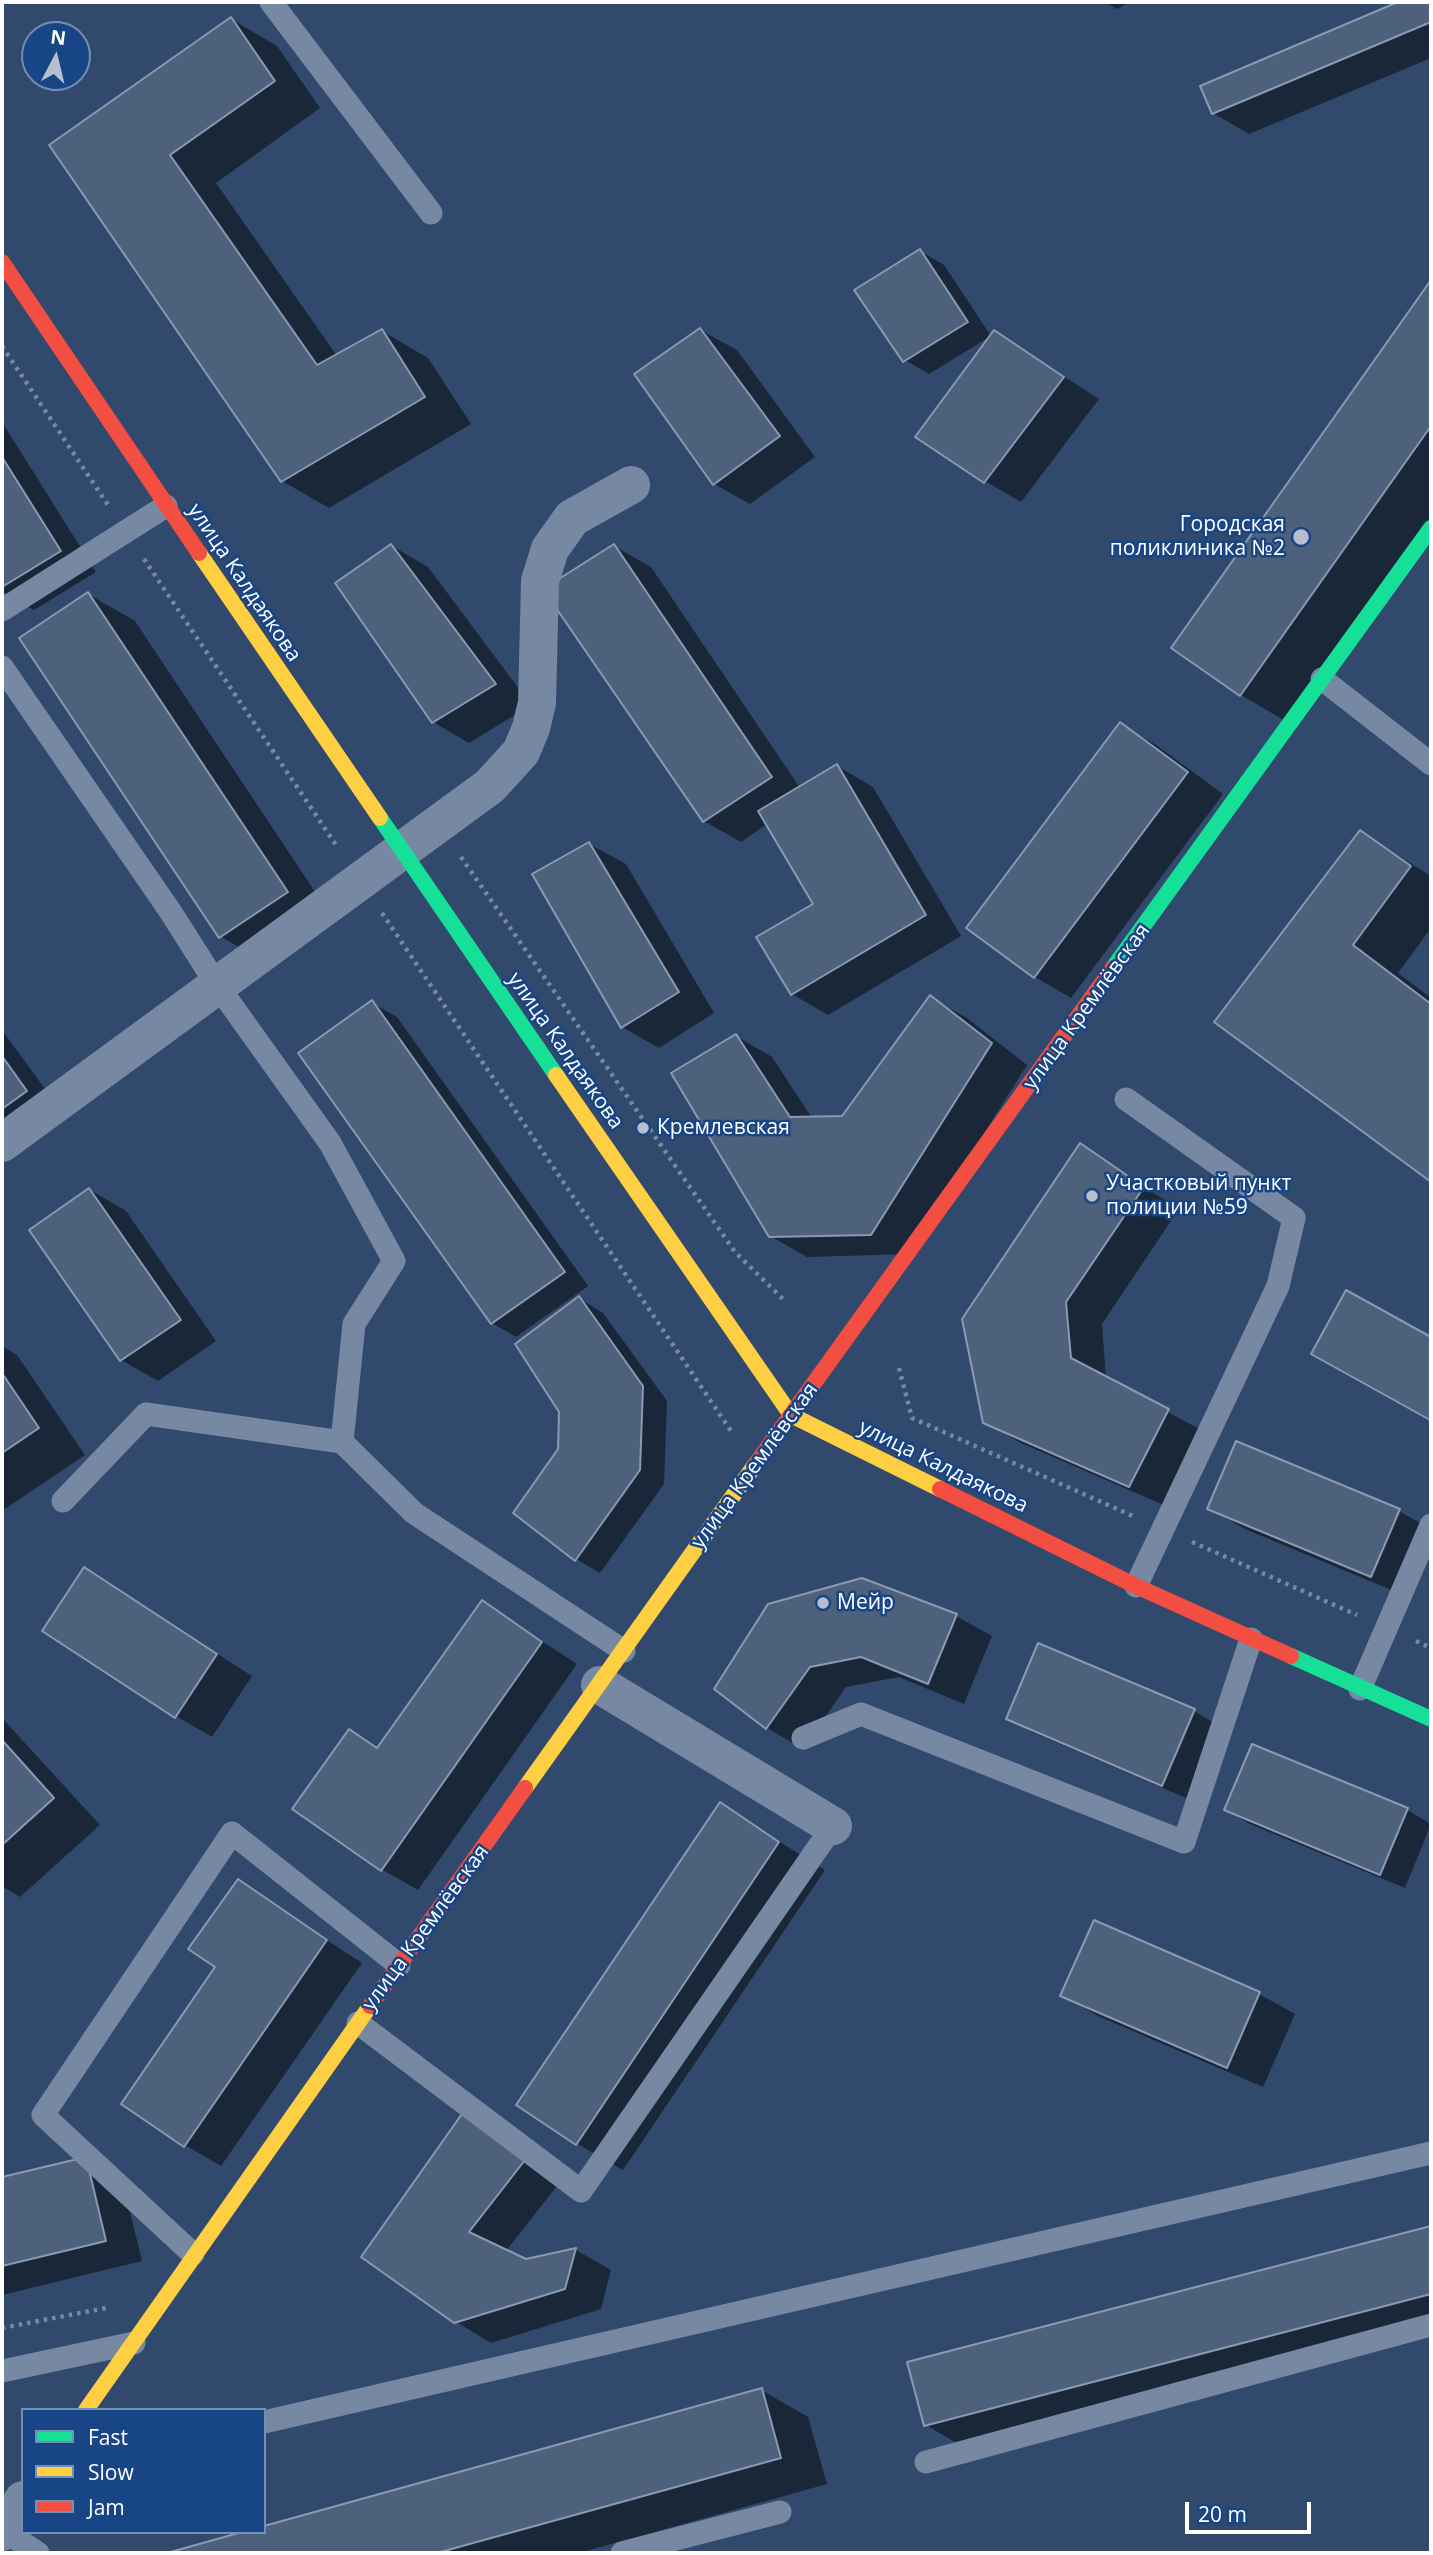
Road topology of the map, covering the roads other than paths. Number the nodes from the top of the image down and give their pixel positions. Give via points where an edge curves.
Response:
1 (271, 2) edge
2 (431, 213) dead end
3 (2, 262) edge
4 (631, 485) dead end
5 (166, 506) junction
6 (1431, 528) edge
7 (2, 610) edge
8 (2, 667) edge
9 (1322, 679) junction
10 (1431, 764) edge
11 (401, 850) junction
12 (217, 985) junction
13 (1126, 1099) dead end
14 (2, 1143) edge
15 (791, 1415) junction
16 (342, 1442) junction
17 (63, 1502) dead end
18 (1431, 1524) edge
19 (1136, 1586) junction
20 (1251, 1639) junction
21 (624, 1651) junction
22 (600, 1685) junction
23 (1360, 1689) junction
24 (1431, 1719) edge
25 (803, 1738) dead end
26 (833, 1826) joint
27 (399, 1965) junction
28 (358, 2023) junction
29 (1431, 2153) edge
30 (193, 2254) junction
31 (1431, 2325) edge
32 (134, 2343) junction
33 (2, 2371) edge
34 (87, 2408) edge
35 (266, 2422) edge
36 (926, 2462) dead end
37 (780, 2512) dead end
38 (9, 2520) edge
39 (21, 2534) edge
40 (21, 2534) edge
41 (38, 2553) edge
42 (622, 2553) edge

1 - 2 lane
3 - 5 street, улица Калдаякова
4 - 11 street via 572,518 550,549 540,581 537,703 521,752 490,786
5 - 7 lane
5 - 11 street, улица Калдаякова
6 - 9 street, улица Кремлёвская
8 - 12 lane
9 - 10 lane
9 - 15 street, улица Кремлёвская
11 - 12 street
11 - 15 street, улица Калдаякова
12 - 14 street
12 - 16 lane via 330,1143 394,1261 354,1324
13 - 19 lane via 1294,1218 1278,1286
15 - 19 street, улица Калдаякова
15 - 21 street, улица Кремлёвская
16 - 17 lane via 146,1414
16 - 21 lane via 414,1513
18 - 23 lane
19 - 20 street, улица Калдаякова
20 - 23 street, улица Калдаякова
20 - 25 lane via 1184,1842 861,1714
21 - 22 street, улица Кремлёвская
22 - 26 street
22 - 27 street, улица Кремлёвская
23 - 24 street, улица Калдаякова
26 - 28 lane via 581,2190
27 - 28 street, улица Кремлёвская
27 - 30 lane via 232,1833 43,2115
28 - 30 street, улица Кремлёвская
29 - 35 lane
30 - 32 street, улица Кремлёвская
31 - 36 lane
32 - 33 lane
32 - 34 street, улица Кремлёвская
37 - 42 lane
38 - 39 lane
40 - 41 lane

